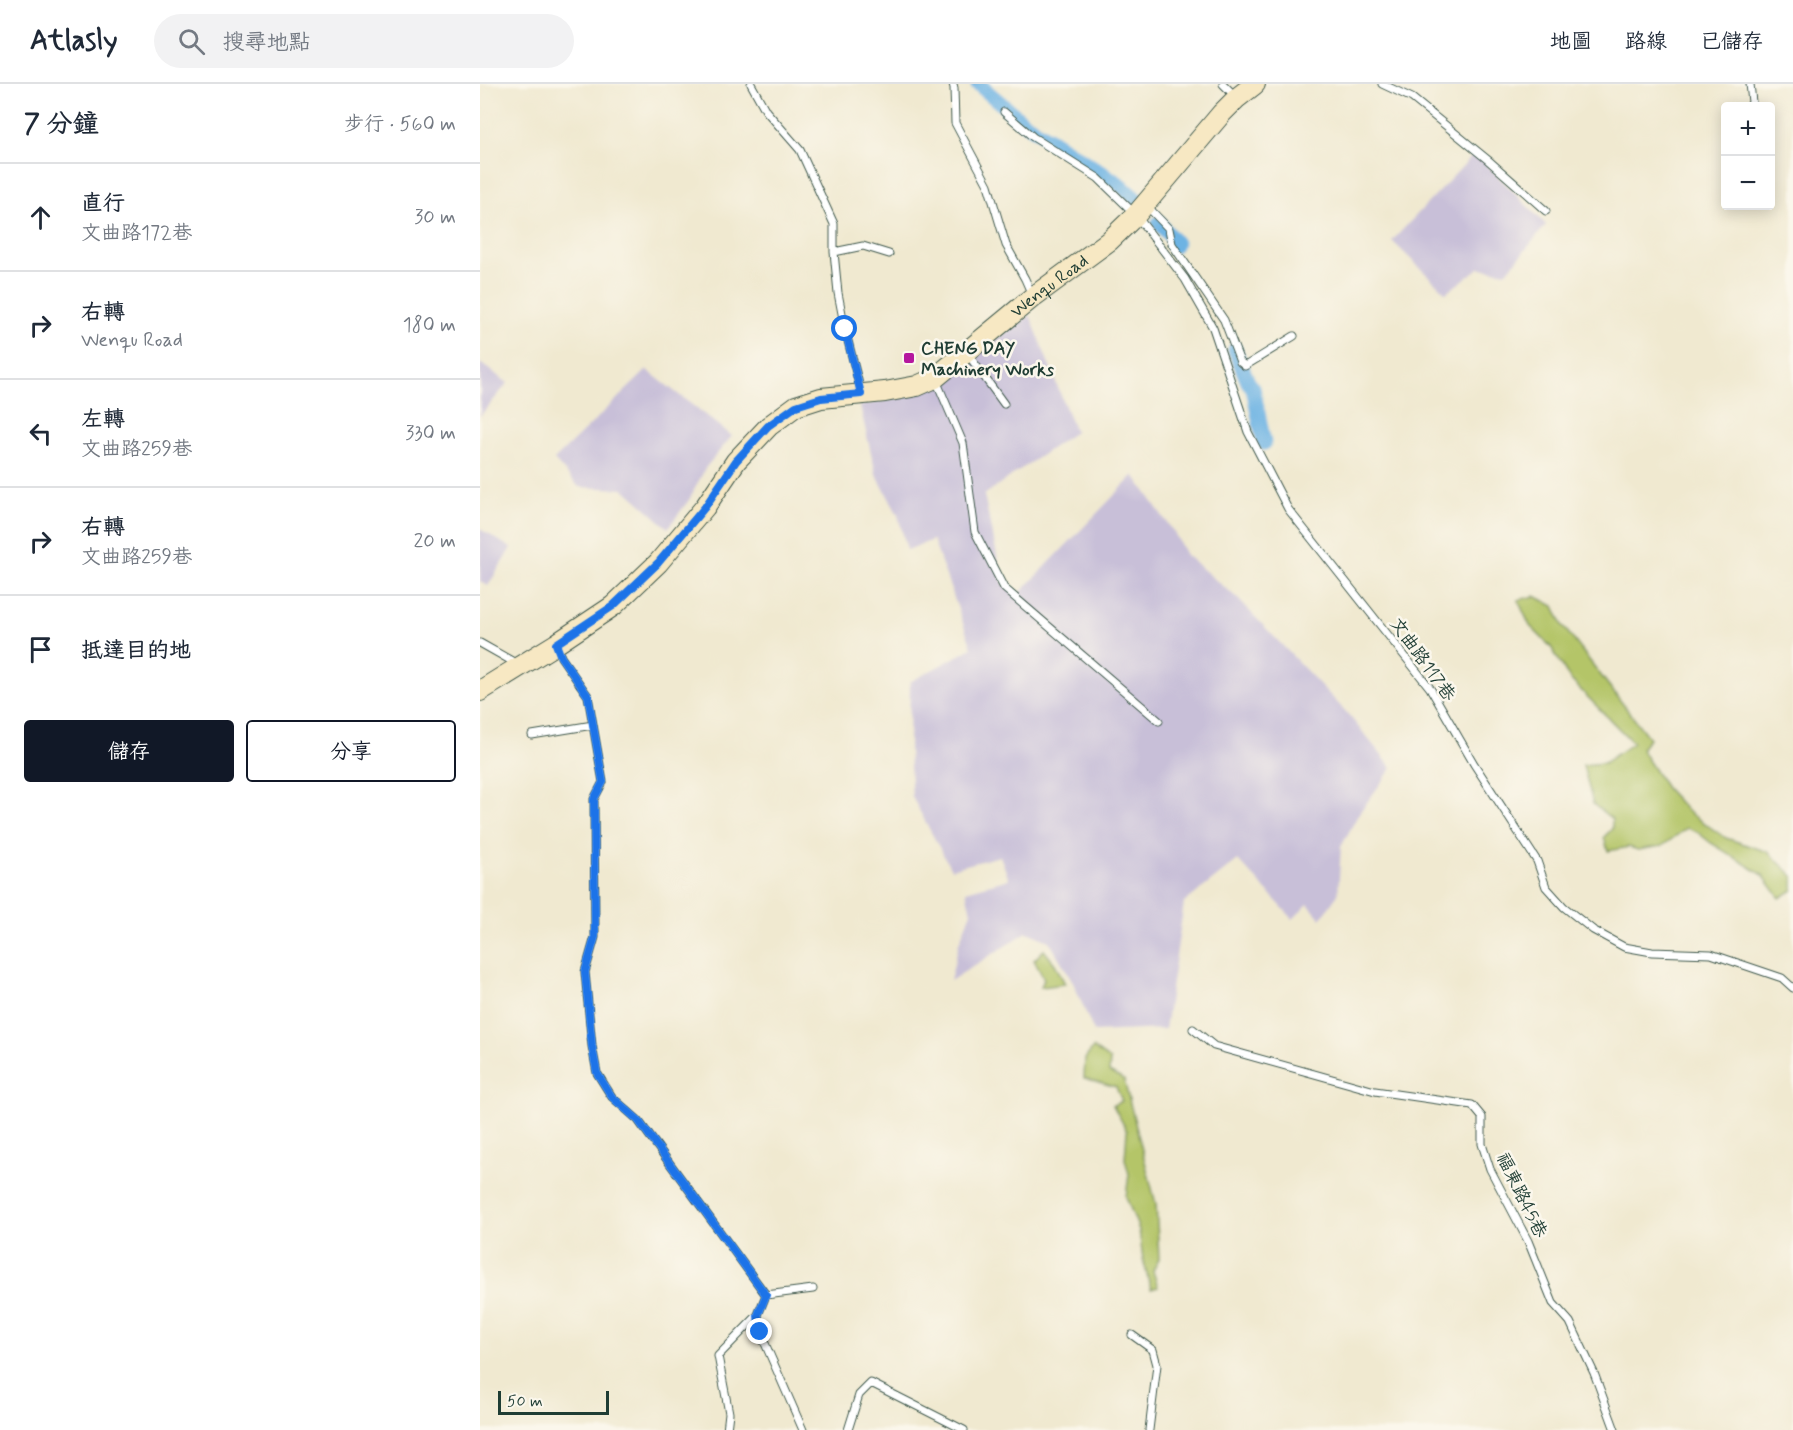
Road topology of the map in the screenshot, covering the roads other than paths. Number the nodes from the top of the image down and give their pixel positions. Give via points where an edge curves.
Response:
1 (751, 84) edge
2 (952, 84) edge
3 (1223, 84) edge
4 (1255, 84) edge
5 (1382, 84) edge
6 (1750, 84) edge
7 (1237, 98) junction
8 (1752, 102) edge
9 (1004, 112) dead end
10 (1140, 210) junction
11 (1546, 211) dead end
12 (834, 252) junction
13 (889, 254) dead end
14 (1033, 297) junction
15 (1294, 336) dead end
16 (967, 353) junction
17 (935, 378) junction
18 (861, 394) junction
19 (1004, 404) dead end
20 (480, 643) edge
21 (556, 644) junction
22 (521, 666) junction
23 (480, 691) edge
24 (1159, 721) dead end
25 (592, 725) junction
26 (532, 735) dead end
27 (1793, 988) edge
28 (1193, 1029) dead end
29 (813, 1289) dead end
30 (766, 1295) junction
31 (758, 1315) junction
32 (1132, 1335) dead end
33 (727, 1430) edge
34 (803, 1430) edge
35 (848, 1430) edge
36 (964, 1430) edge
37 (1149, 1430) edge
38 (1615, 1430) edge

1 - 12 lane via 766,111 800,150 834,224
2 - 14 lane via 955,123 988,185 1006,245
3 - 7 lane
4 - 7 street, Wenqu Road
5 - 11 lane via 1412,98
6 - 8 lane
7 - 10 street, Wenqu Road
9 - 10 lane
10 - 14 street, Wenqu Road via 1109,241
10 - 15 lane via 1169,229 1172,244 1224,320 1240,362 1245,366
10 - 27 lane, 文曲路117巷 via 1213,328 1248,432 1288,509 1430,688 1537,861 1546,887 1563,907 1624,947 1711,954 1782,978
12 - 13 lane via 863,246
12 - 18 lane via 838,294
14 - 16 street, Wenqu Road
16 - 17 street, Wenqu Road
16 - 19 lane
17 - 18 street, Wenqu Road via 917,386
17 - 24 lane via 963,443 975,532 1004,588
18 - 21 street, Wenqu Road via 821,398 796,406 768,426 736,461 705,507 658,563 613,606
20 - 22 lane
21 - 22 street, Wenqu Road
21 - 25 lane via 588,696
22 - 23 street, Wenqu Road
25 - 26 lane
25 - 30 lane via 603,782 594,799 595,937 585,972 597,1073 612,1097 638,1120
28 - 38 lane, 福東路45巷 via 1214,1046 1375,1091 1472,1105 1482,1117 1482,1144 1490,1169 1528,1241 1553,1304 1570,1322
29 - 30 lane
30 - 31 lane
31 - 33 lane via 718,1356 729,1413
31 - 34 lane via 760,1332
32 - 37 lane via 1153,1350 1157,1365
35 - 36 lane via 859,1395 871,1383

